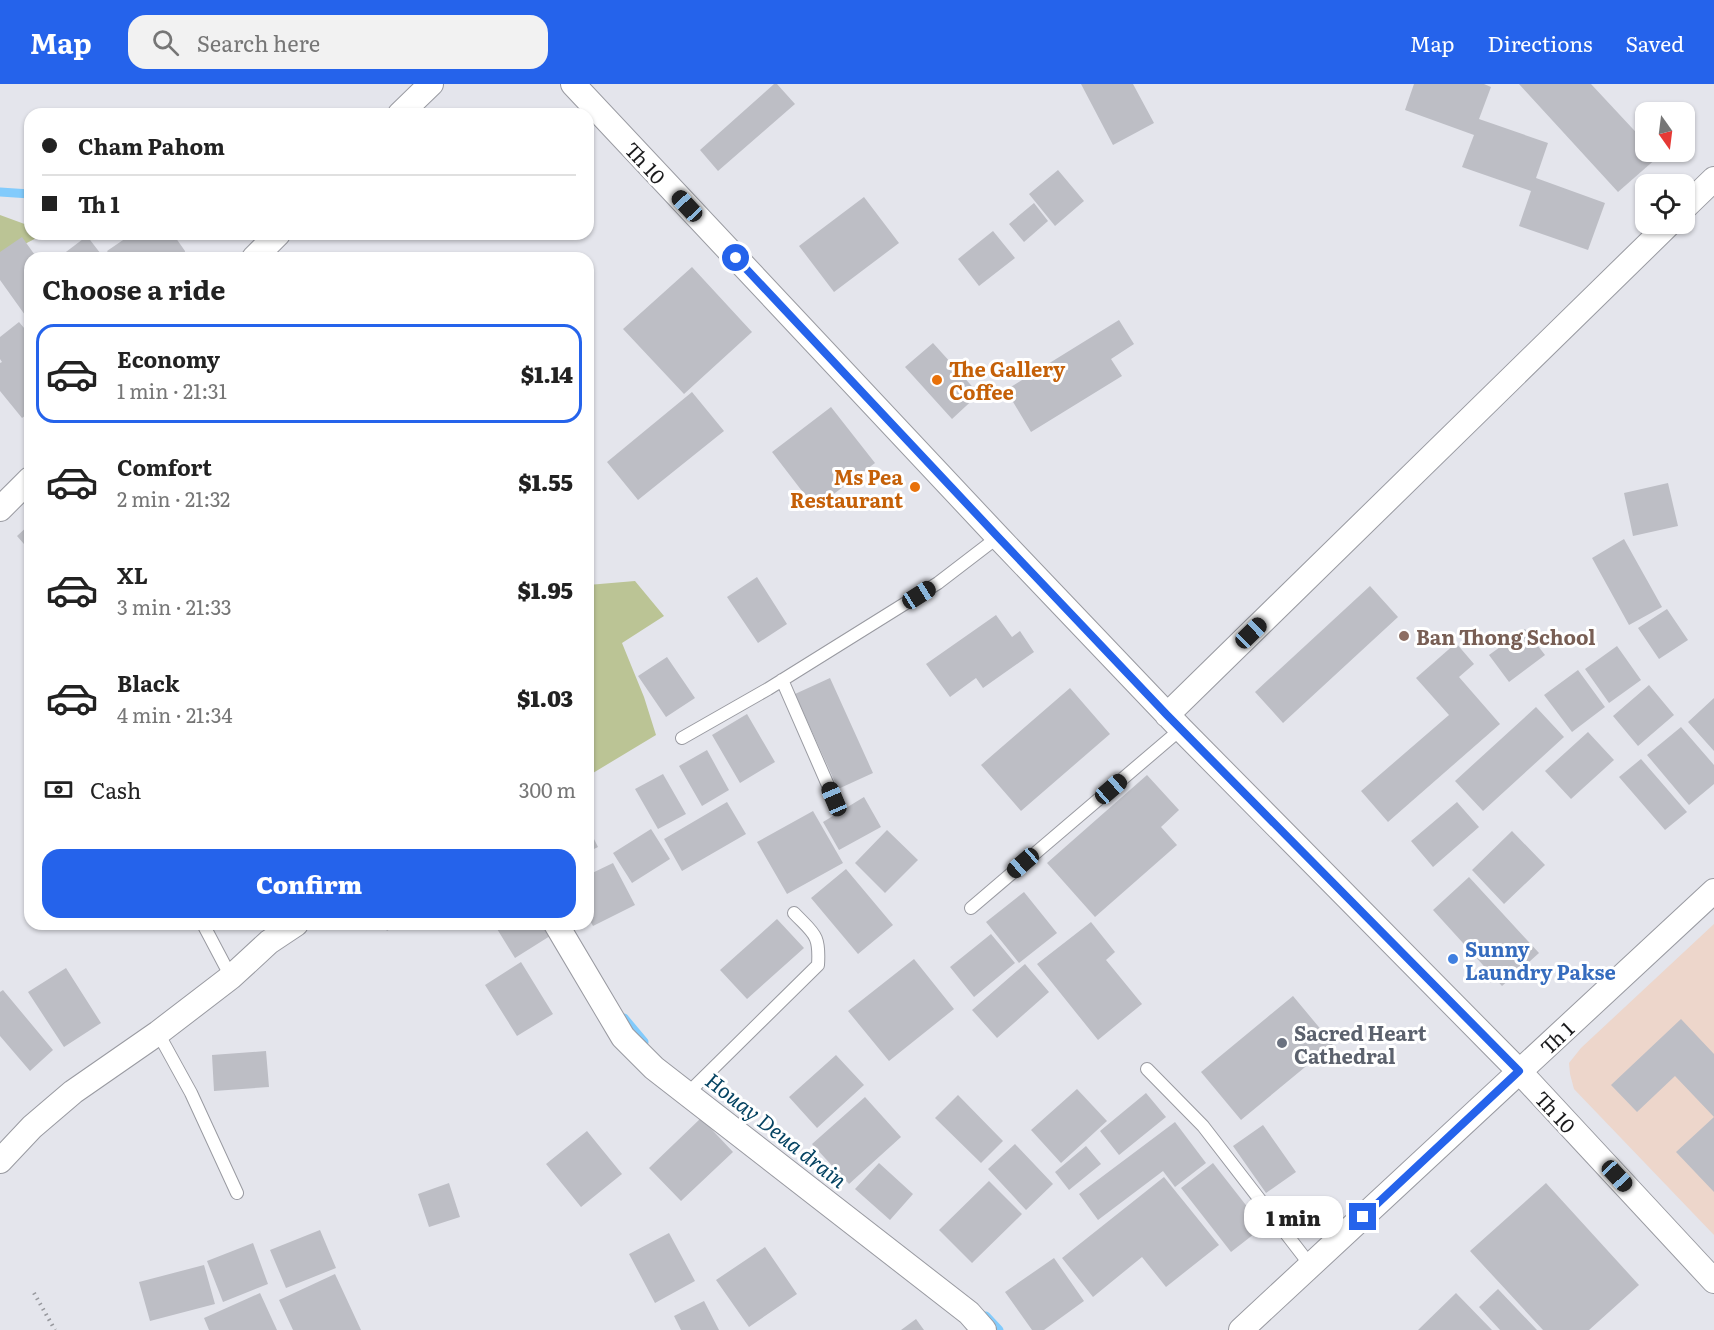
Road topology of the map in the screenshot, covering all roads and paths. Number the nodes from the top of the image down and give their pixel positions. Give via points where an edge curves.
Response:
1 (431, 84) edge
2 (573, 84) edge
3 (406, 108) edge
4 (1714, 179) edge
5 (1695, 197) edge
6 (1659, 234) edge
7 (24, 485) edge
8 (0, 509) edge
9 (998, 537) junction
10 (782, 680) junction
11 (1174, 722) junction
12 (682, 738) dead end
13 (834, 799) dead end
14 (1714, 891) edge
15 (971, 908) dead end
16 (794, 913) dead end
17 (207, 930) edge
18 (287, 930) edge
19 (560, 930) edge
20 (231, 977) junction
21 (159, 1033) junction
22 (1147, 1070) dead end
23 (1519, 1071) junction
24 (688, 1094) junction
25 (0, 1161) edge
26 (237, 1193) dead end
27 (1311, 1266) junction
28 (1714, 1281) edge
29 (34, 1293) dead end
30 (55, 1330) edge
31 (984, 1330) edge
32 (1241, 1330) edge

1 - 3 street
2 - 9 street, Th 10
4 - 5 street
6 - 11 street
7 - 8 street
9 - 10 lane via 938,583
9 - 11 street, Th 10
10 - 12 lane
10 - 13 lane
11 - 15 lane
11 - 23 street, Th 10
14 - 23 street, Th 1
16 - 24 lane via 816,937 818,965
17 - 20 lane
18 - 20 street
19 - 24 street via 623,1037
20 - 21 street
21 - 25 street via 73,1092
21 - 26 lane
22 - 27 lane via 1203,1126
23 - 27 street, Th 1
23 - 28 street, Th 10
24 - 31 street via 969,1313
27 - 32 street, Th 1
29 - 30 path

